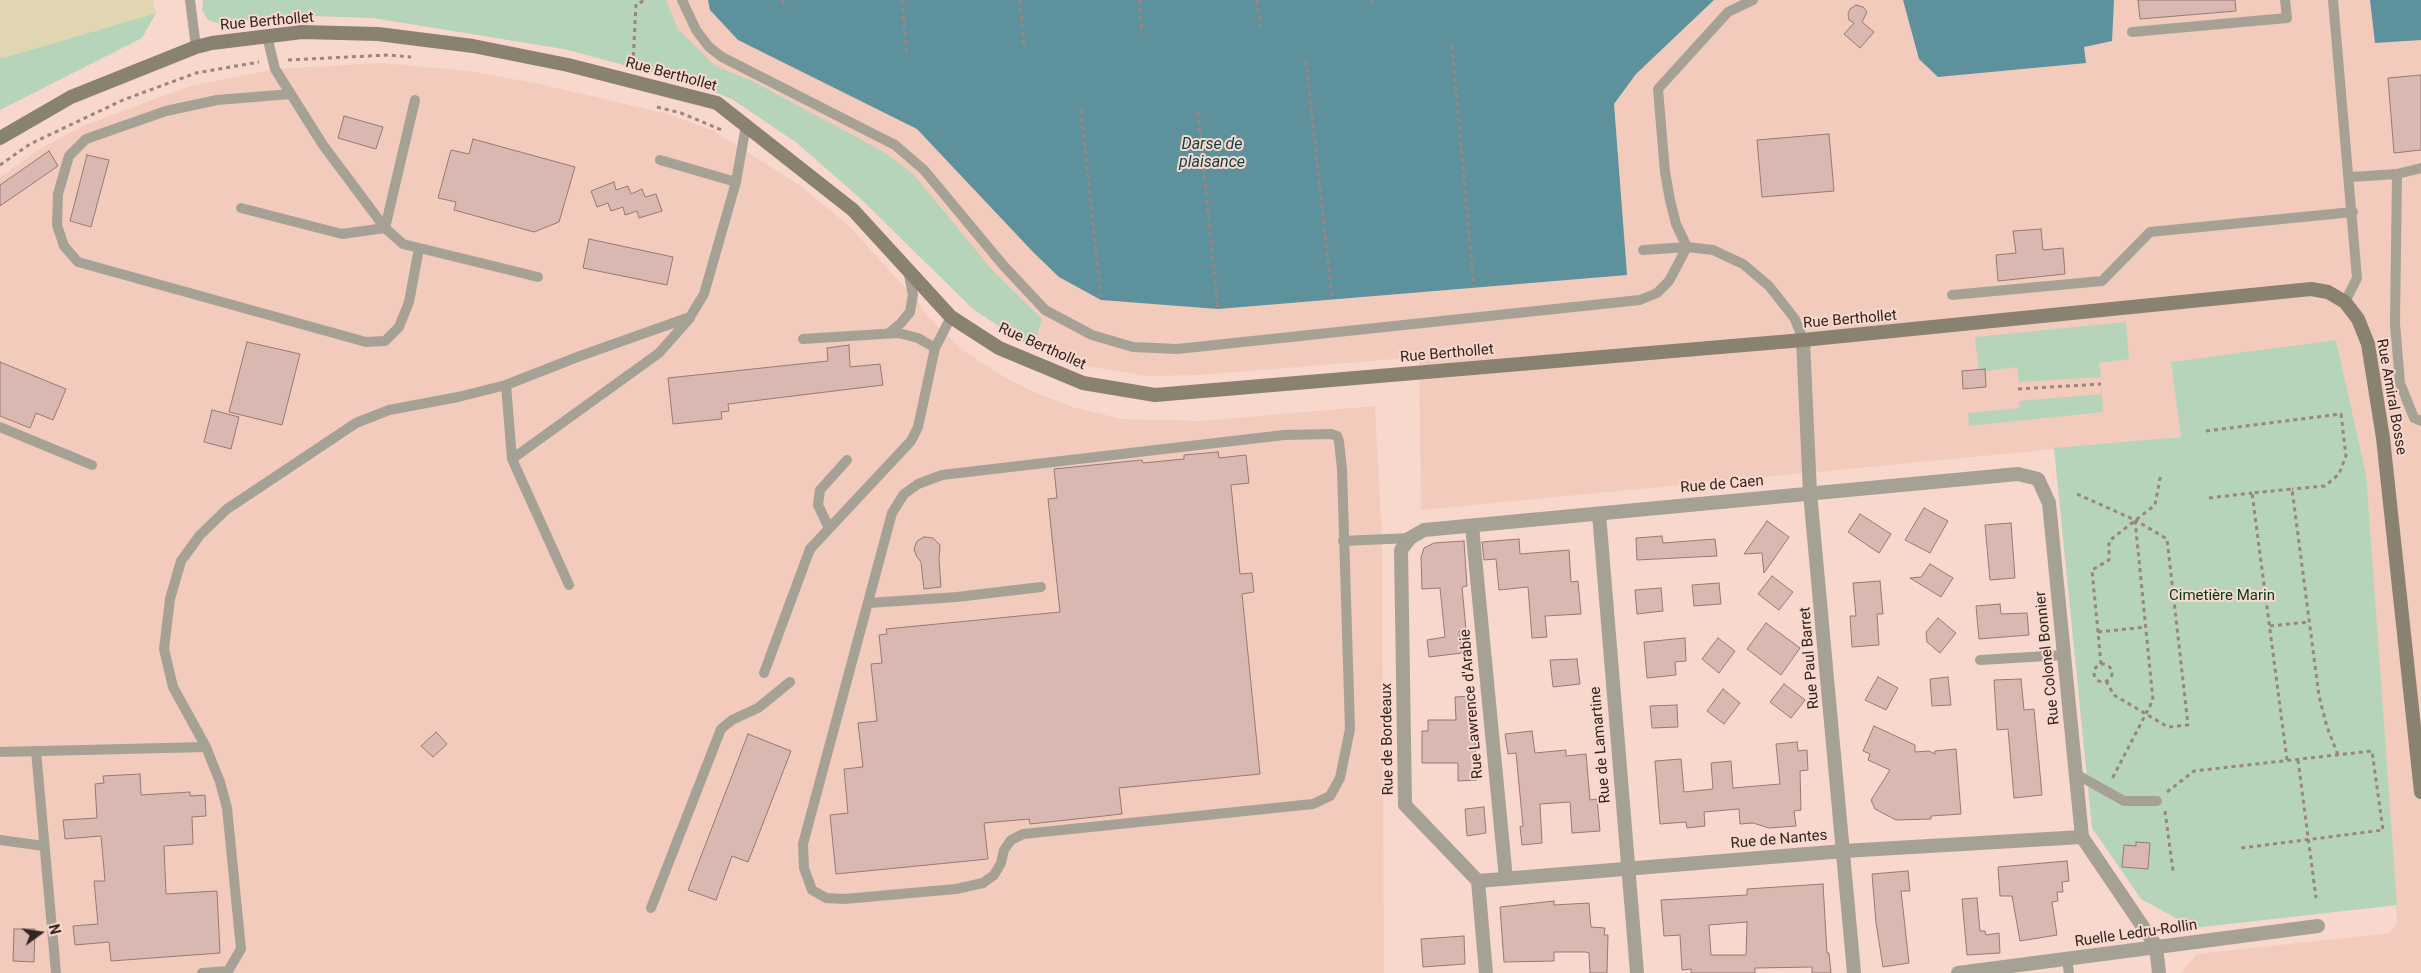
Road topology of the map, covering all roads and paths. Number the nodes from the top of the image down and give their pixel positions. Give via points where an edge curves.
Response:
1 (190, 0) edge
2 (646, 0) edge
3 (682, 0) edge
4 (783, 0) edge
5 (902, 0) edge
6 (1020, 0) edge
7 (1139, 0) edge
8 (1257, 0) edge
9 (1753, 0) edge
10 (2285, 0) edge
11 (2333, 0) edge
12 (783, 6) dead end
13 (1260, 26) dead end
14 (2132, 32) dead end
15 (1142, 33) dead end
16 (267, 36) junction
17 (1024, 45) dead end
18 (1452, 46) dead end
19 (196, 47) junction
20 (414, 57) dead end
21 (908, 57) dead end
22 (273, 60) junction
23 (1306, 61) dead end
24 (632, 81) junction
25 (291, 94) junction
26 (414, 100) dead end
27 (654, 106) dead end
28 (1082, 110) dead end
29 (1198, 112) dead end
30 (746, 125) junction
31 (0, 138) edge
32 (744, 142) junction
33 (660, 160) dead end
34 (0, 165) edge
35 (2421, 168) edge
36 (2397, 174) junction
37 (2350, 177) junction
38 (736, 182) junction
39 (241, 208) dead end
40 (2353, 212) junction
41 (385, 228) junction
42 (1686, 247) junction
43 (419, 248) junction
44 (1643, 250) dead end
45 (908, 269) junction
46 (538, 277) dead end
47 (1474, 287) dead end
48 (1952, 295) dead end
49 (1332, 299) dead end
50 (1101, 300) dead end
51 (2345, 302) junction
52 (1218, 309) dead end
53 (951, 317) junction
54 (690, 318) junction
55 (1940, 328) joint
56 (888, 333) junction
57 (803, 339) dead end
58 (1803, 340) junction
59 (935, 348) junction
60 (2101, 384) dead end
61 (506, 385) junction
62 (2018, 389) dead end
63 (2421, 421) edge
64 (0, 427) edge
65 (2206, 431) dead end
66 (512, 459) junction
67 (847, 460) dead end
68 (92, 465) dead end
69 (2160, 473) dead end
70 (2038, 479) joint
71 (2292, 489) junction
72 (2252, 492) junction
73 (1810, 493) junction
74 (2077, 494) dead end
75 (2209, 498) dead end
76 (1599, 514) junction
77 (2135, 520) junction
78 (1472, 526) junction
79 (829, 528) junction
80 (1410, 538) junction
81 (1343, 541) junction
82 (569, 585) dead end
83 (1041, 587) dead end
84 (869, 603) junction
85 (2308, 622) junction
86 (2146, 626) junction
87 (2270, 626) junction
88 (2098, 632) junction
89 (2064, 655) junction
90 (1980, 660) dead end
91 (2101, 664) junction
92 (764, 673) dead end
93 (2106, 681) junction
94 (790, 682) dead end
95 (2145, 714) junction
96 (206, 747) junction
97 (36, 751) junction
98 (0, 752) edge
99 (2338, 755) junction
100 (2298, 759) junction
101 (2287, 760) junction
102 (2076, 774) junction
103 (2106, 790) junction
104 (2421, 792) edge
105 (2160, 798) junction
106 (2082, 837) junction
107 (0, 840) edge
108 (2308, 840) junction
109 (44, 846) junction
110 (2241, 848) dead end
111 (1844, 851) junction
112 (1628, 868) junction
113 (2173, 871) dead end
114 (1506, 879) junction
115 (1478, 881) junction
116 (2316, 898) dead end
117 (651, 908) dead end
118 (2318, 926) dead end
119 (2156, 946) junction
120 (2068, 966) edge
121 (56, 973) edge
122 (202, 973) edge
123 (1486, 973) edge
124 (1637, 973) edge
125 (1854, 973) edge
126 (1958, 973) edge
127 (2158, 973) edge

1 - 19 lane
2 - 24 path via 636,4
3 - 42 lane via 696,30 722,57 895,145 924,170 1045,310 1092,335 1133,347 1178,349 1640,300 1657,292 1669,281
4 - 12 path
5 - 21 path
6 - 17 path
7 - 15 path
8 - 13 path
9 - 42 lane via 1728,12 1658,89 1667,181 1676,224
10 - 14 lane via 2287,18
11 - 37 lane
16 - 19 main road, Rue Berthollet
16 - 22 lane
16 - 24 main road, Rue Berthollet via 302,32 388,35 473,46
18 - 47 path
19 - 31 main road, Rue Berthollet via 71,97
20 - 22 path via 388,55
22 - 25 lane
22 - 34 path via 196,73 124,100 30,144
23 - 49 path
24 - 30 main road, Rue Berthollet via 716,103
25 - 41 lane via 323,145
25 - 43 lane via 217,100 166,111 86,139 69,156 58,194 56,225 64,246 78,262 366,342 386,341 399,326 410,302
26 - 41 lane
27 - 32 path via 714,126
28 - 50 path
29 - 52 path
30 - 32 lane
30 - 45 main road, Rue Berthollet via 853,210
32 - 38 lane
33 - 38 lane
35 - 36 lane
36 - 37 lane
36 - 63 lane via 2395,324 2400,383 2414,418
37 - 40 lane
38 - 54 lane via 704,294
39 - 41 lane via 342,234
40 - 48 lane via 2150,232 2102,281
40 - 51 lane via 2358,278
41 - 43 lane via 403,244
42 - 44 lane
42 - 58 lane via 1713,250 1743,264 1769,286 1790,312
43 - 46 lane
45 - 53 main road, Rue Berthollet
45 - 56 lane via 913,295 910,312
51 - 55 main road, Rue Amiral Bosse via 2328,292 2311,289
51 - 104 main road, Rue Amiral Bosse via 2358,319 2368,344 2383,438
53 - 58 main road, Rue Berthollet via 999,348 1083,383 1155,395
53 - 59 lane
54 - 61 lane
54 - 66 lane via 659,353
55 - 58 main road, Rue Berthollet
56 - 57 lane
56 - 59 lane via 918,338
58 - 73 street, Rue Paul Barret
59 - 79 lane via 918,428 911,441
60 - 62 path
61 - 66 lane
61 - 96 lane via 389,410 356,423 259,485 226,509 200,534 181,561 170,599 164,649 173,687
64 - 68 lane
65 - 71 path via 2341,414 2346,456 2339,474 2325,486
66 - 82 lane
67 - 79 lane via 820,490 818,505
69 - 77 path via 2155,505
70 - 73 street, Rue de Caen via 2018,474
70 - 89 street, Rue Colonel Bonnier via 2049,503
71 - 72 path
71 - 85 path
72 - 75 path
72 - 87 path
73 - 76 street, Rue de Caen
73 - 111 street, Rue Paul Barret
74 - 77 path
76 - 78 street, Rue de Caen
76 - 112 street, Rue de Lamartine
77 - 86 path
77 - 88 path via 2109,541 2109,560 2092,570
77 - 95 path via 2166,539 2188,724 2168,727
78 - 80 street, Rue de Caen via 1424,530
78 - 114 street, Rue Lawrence d'Arabie
79 - 92 lane via 810,549
80 - 81 lane
80 - 115 street, Rue de Bordeaux via 1401,550 1406,805
81 - 84 lane via 1340,441 1331,434 1284,435 942,475 918,484 904,494 892,513
81 - 84 lane via 1350,729 1340,778 1330,796 1313,804 1023,834 1011,840 994,875 983,883 844,899 826,898 812,890 804,868 803,844
83 - 84 lane via 957,598
85 - 87 path
85 - 99 path via 2319,696
86 - 88 path
86 - 95 path via 2153,700
87 - 101 path
88 - 91 path
89 - 90 lane
89 - 102 street, Rue Colonel Bonnier
91 - 93 path via 2107,664 2111,669 2112,675
91 - 93 path via 2094,669 2094,675 2097,680
93 - 95 path via 2114,695
94 - 117 lane via 758,708 721,729
95 - 103 path
96 - 97 lane
96 - 122 lane via 227,808 241,949 228,971
97 - 98 lane
97 - 109 lane
99 - 100 path
99 - 108 path via 2372,751 2383,830
100 - 101 path
100 - 108 path
101 - 105 path via 2194,771
102 - 103 lane
102 - 106 street, Rue Colonel Bonnier
103 - 105 lane via 2124,800
105 - 113 path
106 - 111 street, Rue de Nantes
106 - 119 street
107 - 109 lane
108 - 110 path
108 - 116 path
109 - 121 lane
111 - 112 street, Rue de Nantes
111 - 125 street, Rue Paul Barret
112 - 114 street, Rue de Nantes
112 - 124 street, Rue de Lamartine
114 - 115 street, Rue de Nantes
115 - 123 street
118 - 119 street, Ruelle Ledru-Rollin
119 - 120 street, Ruelle Ledru-Rollin
119 - 127 street
120 - 126 street, Ruelle Ledru-Rollin

